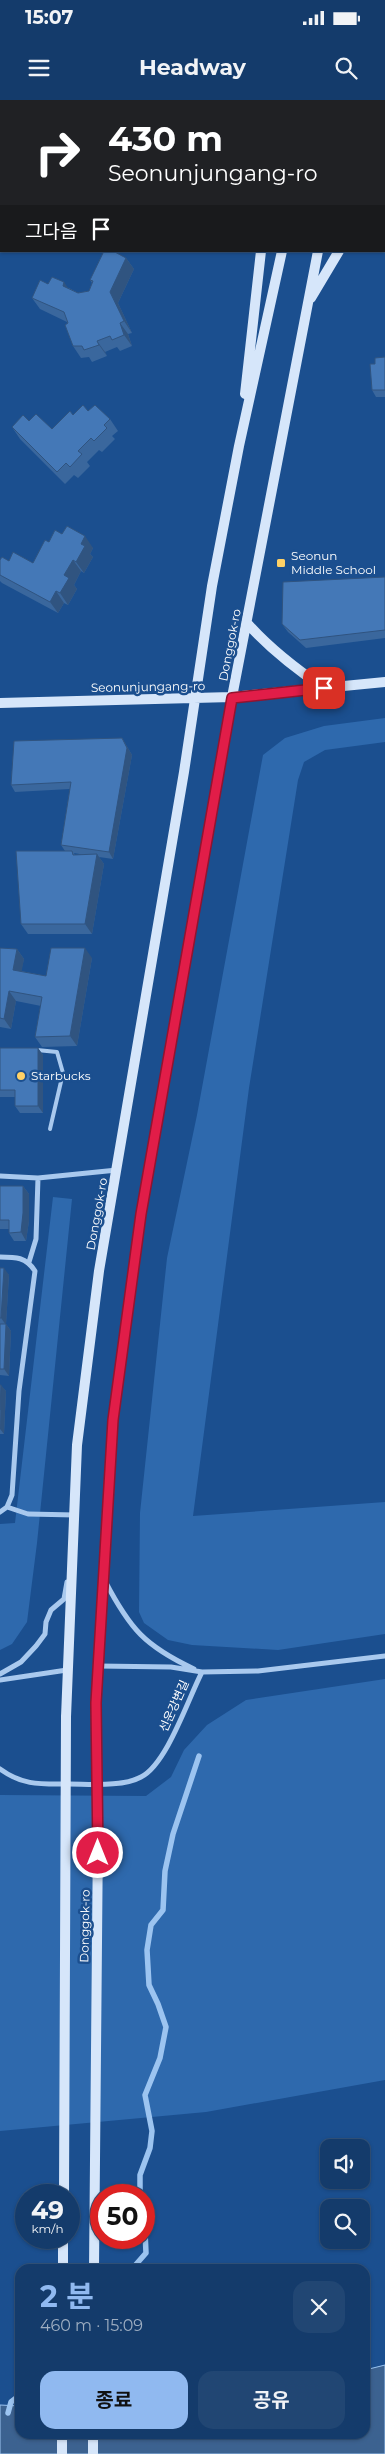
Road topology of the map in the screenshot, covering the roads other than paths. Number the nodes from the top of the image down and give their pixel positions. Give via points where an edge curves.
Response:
1 (261, 252) edge
2 (282, 252) edge
3 (318, 252) edge
4 (339, 252) edge
5 (308, 303) junction
6 (239, 446) junction
7 (247, 623) junction
8 (385, 682) edge
9 (324, 688) junction
10 (232, 698) junction
11 (194, 699) junction
12 (0, 702) edge
13 (29, 1050) edge
14 (50, 1129) dead end
15 (118, 1170) junction
16 (0, 1176) edge
17 (38, 1178) junction
18 (0, 1257) edge
19 (29, 1262) junction
20 (7, 1507) junction
21 (0, 1512) edge
22 (75, 1516) junction
23 (74, 1550) junction
24 (103, 1577) junction
25 (385, 1656) edge
26 (98, 1666) junction
27 (67, 1670) junction
28 (202, 1672) junction
29 (0, 1674) edge
30 (0, 1680) edge
31 (0, 1769) edge
32 (64, 2184) edge
33 (63, 2249) edge
34 (63, 2264) edge
35 (94, 2264) edge
36 (62, 2439) edge
37 (93, 2439) edge
38 (62, 2454) edge
39 (93, 2454) edge

1 - 6 main road
2 - 6 main road, Donggok-ro
3 - 5 main road, Donggok-ro
4 - 5 main road
5 - 7 main road, Donggok-ro
6 - 11 main road, Donggok-ro
7 - 9 main road via 259,637
7 - 10 main road, Donggok-ro
8 - 9 main road, Seonunjungang-ro
9 - 10 main road, Seonunjungang-ro
10 - 11 main road, Seonunjungang-ro
10 - 24 main road, Donggok-ro via 141,1214 113,1420
11 - 12 main road, Seonunjungang-ro
11 - 15 main road, Donggok-ro
13 - 14 lane via 57,1052 64,1073
15 - 17 street
15 - 22 main road, Donggok-ro via 99,1271 78,1435
16 - 17 street
17 - 19 street via 36,1239
18 - 19 street via 21,1257
19 - 20 street via 35,1271 19,1391 12,1495
20 - 21 street
20 - 22 street via 28,1514
22 - 23 main road, Donggok-ro
23 - 27 main road, Donggok-ro
23 - 29 street via 64,1599 51,1610 45,1634 21,1662
24 - 26 main road, Donggok-ro
24 - 28 street via 118,1606 145,1641
25 - 28 street, 선운강변길 via 258,1671
26 - 28 street via 171,1667
26 - 35 main road, Donggok-ro, bridge
27 - 30 street
27 - 32 main road, Donggok-ro, bridge
28 - 31 street, 선운강변길 via 162,1759 142,1777 114,1784 33,1784 13,1778
33 - 34 main road
36 - 38 main road
37 - 39 main road

